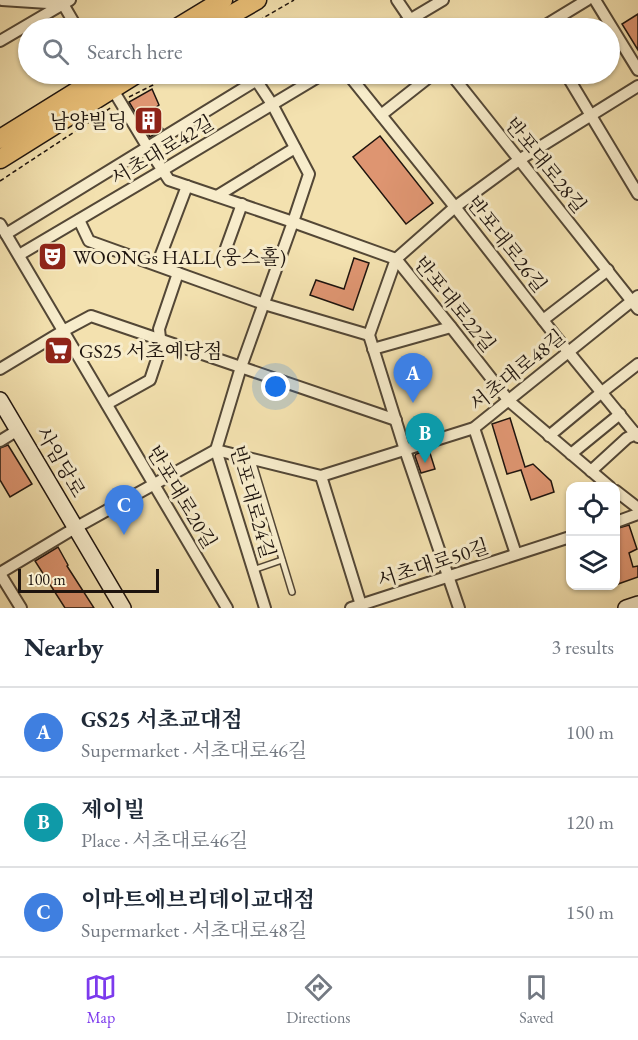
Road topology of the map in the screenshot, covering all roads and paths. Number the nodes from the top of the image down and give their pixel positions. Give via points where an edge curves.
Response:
1 (2, 0) edge
2 (257, 0) edge
3 (294, 0) edge
4 (396, 0) edge
5 (443, 0) edge
6 (587, 0) edge
7 (596, 0) edge
8 (66, 2) edge
9 (215, 14) edge
10 (39, 18) edge
11 (73, 18) edge
12 (263, 18) edge
13 (409, 18) edge
14 (420, 18) edge
15 (557, 18) edge
16 (607, 18) edge
17 (18, 30) edge
18 (620, 40) edge
19 (0, 41) edge
20 (638, 70) edge
21 (105, 84) edge
22 (106, 84) edge
23 (107, 84) edge
24 (110, 84) edge
25 (138, 84) edge
26 (155, 84) edge
27 (244, 84) edge
28 (259, 84) edge
29 (306, 84) edge
30 (356, 84) edge
31 (420, 84) edge
32 (459, 84) edge
33 (572, 84) edge
34 (638, 86) edge
35 (272, 104) junction
36 (381, 115) junction
37 (591, 115) junction
38 (0, 139) edge
39 (148, 148) junction
40 (295, 148) junction
41 (0, 159) edge
42 (519, 160) junction
43 (163, 170) junction
44 (0, 181) edge
45 (187, 186) junction
46 (638, 194) edge
47 (217, 196) junction
48 (242, 204) junction
49 (455, 207) junction
50 (79, 220) junction
51 (293, 222) junction
52 (3, 229) edge
53 (225, 251) dead end
54 (19, 255) junction
55 (396, 259) junction
56 (157, 265) junction
57 (608, 270) junction
58 (178, 273) junction
59 (636, 302) edge
60 (264, 304) junction
61 (543, 320) junction
62 (451, 327) junction
63 (63, 330) junction
64 (369, 335) junction
65 (160, 339) junction
66 (374, 349) junction
67 (569, 352) junction
68 (638, 364) edge
69 (241, 367) junction
70 (0, 369) edge
71 (602, 392) junction
72 (0, 400) edge
73 (509, 401) junction
74 (106, 404) junction
75 (620, 414) junction
76 (396, 420) junction
77 (474, 428) junction
78 (18, 430) junction
79 (637, 434) edge
80 (549, 436) junction
81 (0, 441) edge
82 (216, 450) junction
83 (405, 450) junction
84 (571, 454) junction
85 (251, 459) junction
86 (591, 471) junction
87 (321, 476) junction
88 (605, 482) edge
89 (154, 484) junction
90 (620, 495) edge
91 (638, 508) edge
92 (638, 514) edge
93 (620, 520) edge
94 (75, 528) junction
95 (566, 538) edge
96 (516, 554) junction
97 (282, 560) junction
98 (254, 570) junction
99 (0, 574) edge
100 (449, 576) junction
101 (292, 592) dead end
102 (638, 604) edge
103 (356, 606) edge
104 (21, 608) edge
105 (123, 608) edge
106 (227, 608) edge
107 (265, 608) edge
108 (459, 608) edge
109 (626, 608) edge

1 - 8 street
2 - 9 main road
3 - 12 path
4 - 13 street
5 - 14 street
6 - 15 street
7 - 16 street
8 - 10 street
8 - 11 street
17 - 19 street
18 - 20 street
21 - 38 main road
22 - 41 main road
23 - 44 path
24 - 39 street, 반포대로22길
25 - 26 path
27 - 39 street
28 - 35 street, 반포대로24길
29 - 35 street, 서초대로42길
30 - 36 street, 반포대로26길
31 - 36 street
32 - 42 street, 반포대로28길
33 - 37 street
34 - 37 street
35 - 40 street, 반포대로24길
35 - 43 street, 서초대로42길
36 - 49 street, 반포대로26길
37 - 42 street
37 - 46 street
39 - 43 street, 반포대로22길
39 - 52 street, 반포대로20길
40 - 47 street
40 - 51 street, 반포대로24길 via 309,174
42 - 49 street
42 - 57 street, 반포대로28길
43 - 45 street, 반포대로22길 via 169,180
43 - 50 street, 서초대로42길
45 - 47 street, 반포대로22길
45 - 56 street
47 - 48 street, 반포대로22길
48 - 51 street, 반포대로22길
48 - 53 street
49 - 55 street
49 - 61 street, 반포대로26길
50 - 54 street, 서초대로42길
50 - 56 street via 89,241
51 - 55 street, 반포대로22길
51 - 60 street, 반포대로24길
52 - 54 street, 반포대로20길
54 - 63 street, 반포대로20길
55 - 62 street, 반포대로22길
55 - 64 street
56 - 58 street
57 - 59 street, 반포대로28길
57 - 61 street
58 - 60 street
58 - 65 street via 159,329
59 - 67 street, 서초대로48길
60 - 64 street
60 - 69 street, 반포대로24길
61 - 67 street, 반포대로26길
62 - 66 street
62 - 73 street, 반포대로22길
63 - 65 street via 91,316
63 - 70 street
63 - 74 street, 반포대로20길
64 - 66 street
65 - 69 street
65 - 74 street via 150,380
66 - 76 street
67 - 71 street, 반포대로26길
67 - 73 street, 서초대로48길
68 - 71 street
69 - 76 street
69 - 82 street, 반포대로24길
71 - 75 street, 반포대로26길
71 - 80 street
72 - 78 main road, 사임당로
73 - 77 street, 서초대로48길
73 - 80 street, 반포대로22길
74 - 89 street, 반포대로20길
75 - 79 street, 반포대로26길
75 - 84 street
76 - 83 street
77 - 83 street, 서초대로48길
77 - 96 street, 서초대로50길
78 - 81 street
78 - 94 main road, 사임당로
79 - 86 street via 627,438
80 - 84 street, 반포대로22길
82 - 85 street
82 - 89 street
82 - 98 street, 반포대로24길
83 - 87 street, 서초대로48길
83 - 100 street
84 - 86 street, 반포대로22길
85 - 87 street
85 - 97 lane
86 - 88 street, 반포대로22길
87 - 103 street, 서초대로50길
89 - 94 street
89 - 106 street, 반포대로20길
90 - 91 street
92 - 93 street
94 - 99 street
94 - 105 main road, 사임당로
95 - 96 street, 서초대로50길
96 - 100 street, 서초대로50길
97 - 98 lane
97 - 101 lane
98 - 107 street, 반포대로24길
99 - 104 street
100 - 103 street, 서초대로50길
100 - 108 street
102 - 109 main road

